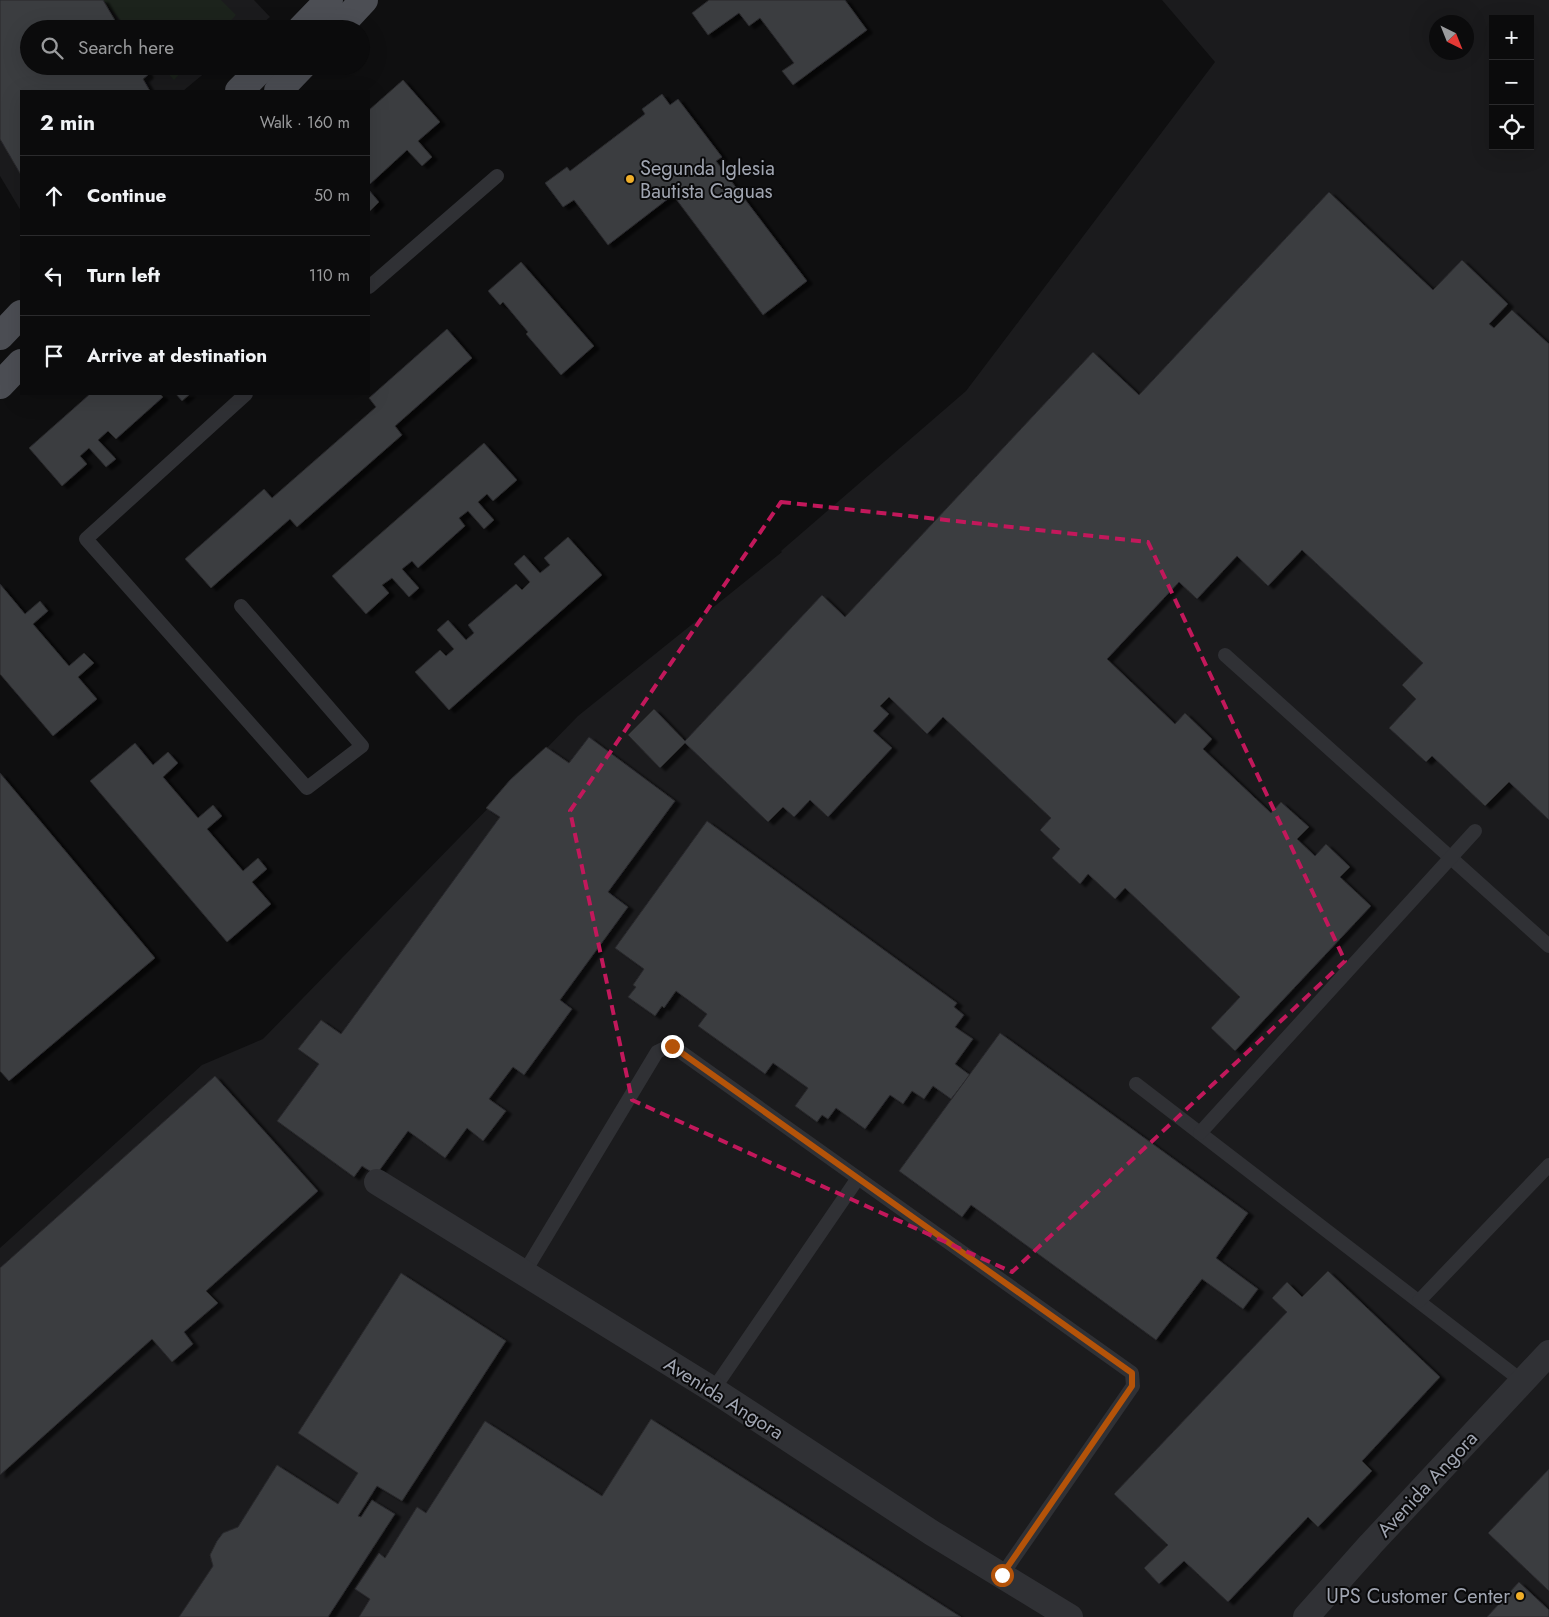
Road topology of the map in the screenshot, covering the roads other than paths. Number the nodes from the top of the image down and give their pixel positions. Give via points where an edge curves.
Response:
1 (329, 0) edge
2 (364, 0) edge
3 (310, 20) edge
4 (345, 20) edge
5 (255, 75) edge
6 (293, 75) edge
7 (240, 90) edge
8 (279, 90) edge
9 (497, 176) dead end
10 (370, 286) edge
11 (20, 315) edge
12 (0, 336) edge
13 (20, 364) edge
14 (0, 385) edge
15 (245, 395) edge
16 (240, 606) dead end
17 (1225, 655) dead end
18 (1475, 831) dead end
19 (1451, 858) junction
20 (1549, 946) edge
21 (1136, 1084) dead end
22 (1200, 1132) junction
23 (1549, 1165) edge
24 (858, 1178) junction
25 (376, 1182) dead end
26 (524, 1273) junction
27 (1419, 1301) junction
28 (1549, 1353) edge
29 (1522, 1381) junction
30 (713, 1390) junction
31 (1002, 1575) junction
32 (1070, 1617) edge
33 (1306, 1617) edge

1 - 3 main road
2 - 4 main road
5 - 7 main road
6 - 8 main road
9 - 10 lane
11 - 12 main road
13 - 14 main road
15 - 16 lane via 86,539 307,788 362,746
17 - 19 lane
18 - 19 lane
19 - 20 lane
19 - 22 lane
21 - 22 lane
22 - 27 lane
23 - 27 lane
24 - 26 lane via 672,1046 657,1052
24 - 30 lane
24 - 31 lane via 1132,1373 1132,1386
25 - 26 street, Avenida Angora
26 - 30 street, Avenida Angora
27 - 29 lane
28 - 29 street, Avenida Angora
29 - 33 street, Avenida Angora
30 - 31 street, Avenida Angora
31 - 32 street, Avenida Angora

